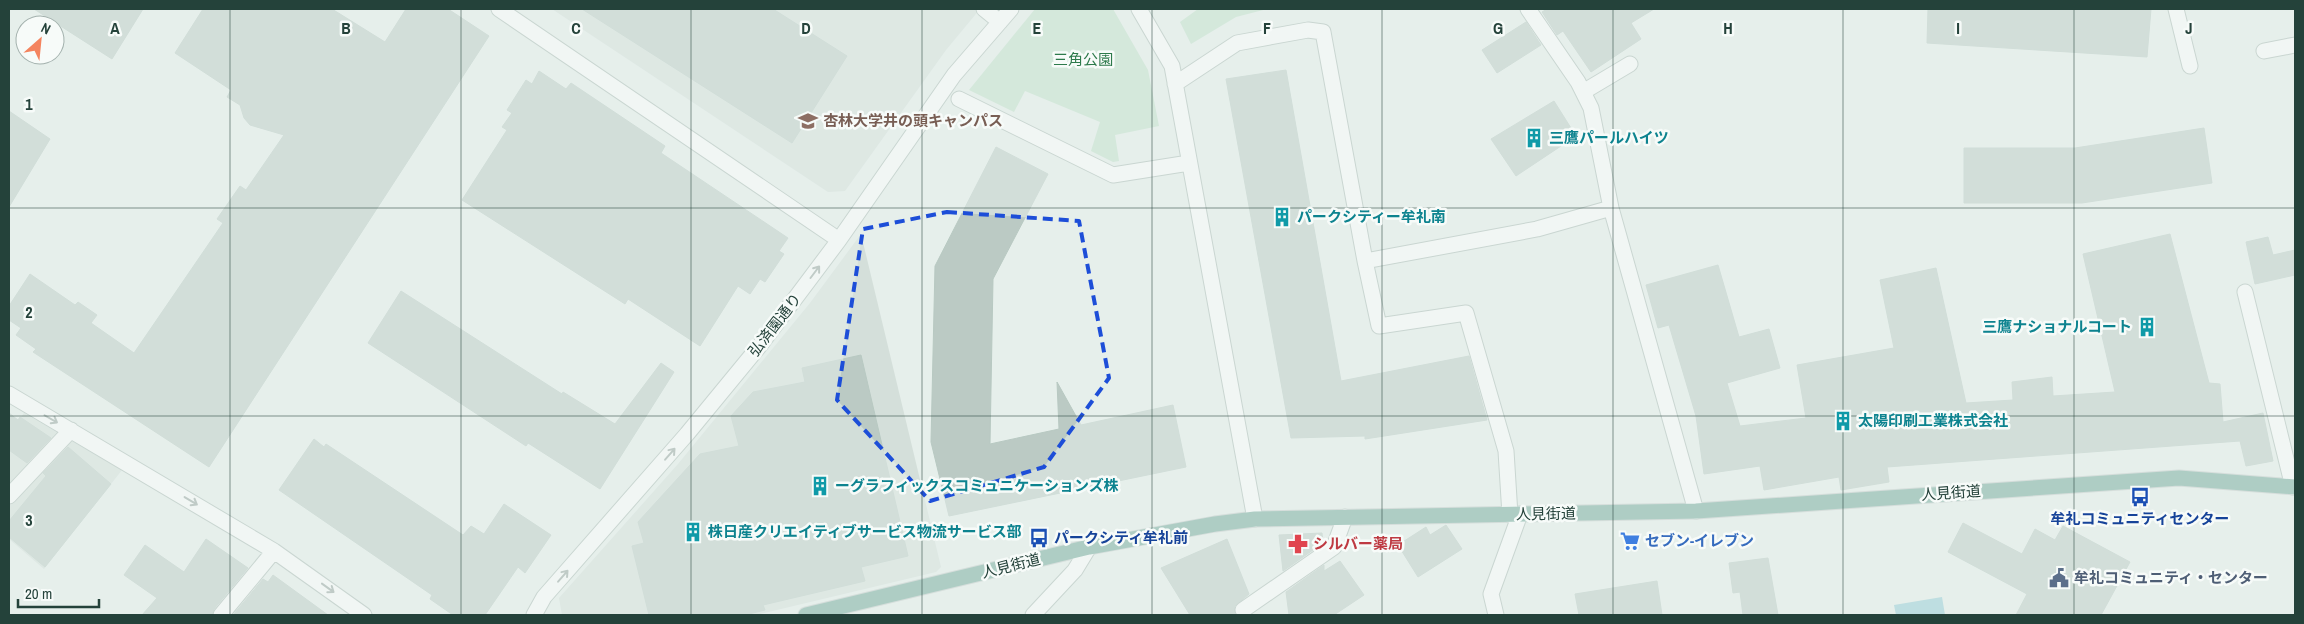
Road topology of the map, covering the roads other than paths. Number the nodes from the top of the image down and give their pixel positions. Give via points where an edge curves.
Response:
1 (499, 9) edge
2 (984, 9) edge
3 (1011, 9) edge
4 (1139, 9) edge
5 (1528, 9) edge
6 (2176, 9) edge
7 (1000, 22) junction
8 (2295, 44) edge
9 (2264, 51) dead end
10 (1630, 64) dead end
11 (2190, 66) dead end
12 (1175, 84) junction
13 (1583, 92) junction
14 (959, 99) dead end
15 (1189, 163) junction
16 (1611, 208) junction
17 (839, 240) junction
18 (1365, 261) junction
19 (2245, 292) dead end
20 (9, 394) edge
21 (70, 430) junction
22 (2294, 487) edge
23 (9, 496) edge
24 (1696, 511) junction
25 (1515, 514) junction
26 (1346, 518) junction
27 (1255, 519) junction
28 (1089, 547) junction
29 (274, 551) junction
30 (1243, 610) dead end
31 (221, 615) edge
32 (364, 615) edge
33 (534, 615) edge
34 (806, 615) edge
35 (1033, 615) edge
36 (1496, 615) edge

1 - 17 street
2 - 7 street
3 - 7 street, 弘済園通り
4 - 12 street via 1172,66
5 - 13 street
6 - 11 street
7 - 17 street, 弘済園通り via 954,75
8 - 9 street
10 - 13 street
12 - 15 street
12 - 18 street via 1237,43 1308,30 1323,32
13 - 16 street via 1591,108
14 - 15 street via 1113,175
15 - 27 street
16 - 18 street via 1537,229
16 - 24 street
33 -> 17 street, 弘済園通り via 544,597 761,344
18 - 25 street via 1380,326 1466,313 1506,451
19 - 22 street
20 -> 21 street
21 - 23 street
21 -> 29 street
22 - 24 main road, 人見街道 via 2170,478
24 - 25 main road, 人見街道
25 - 26 main road, 人見街道
25 - 36 street via 1491,594
26 - 27 main road, 人見街道
26 - 30 street via 1334,547
27 - 28 main road, 人見街道
28 - 34 main road, 人見街道
28 - 35 street via 1075,570
29 - 31 street
29 -> 32 street

